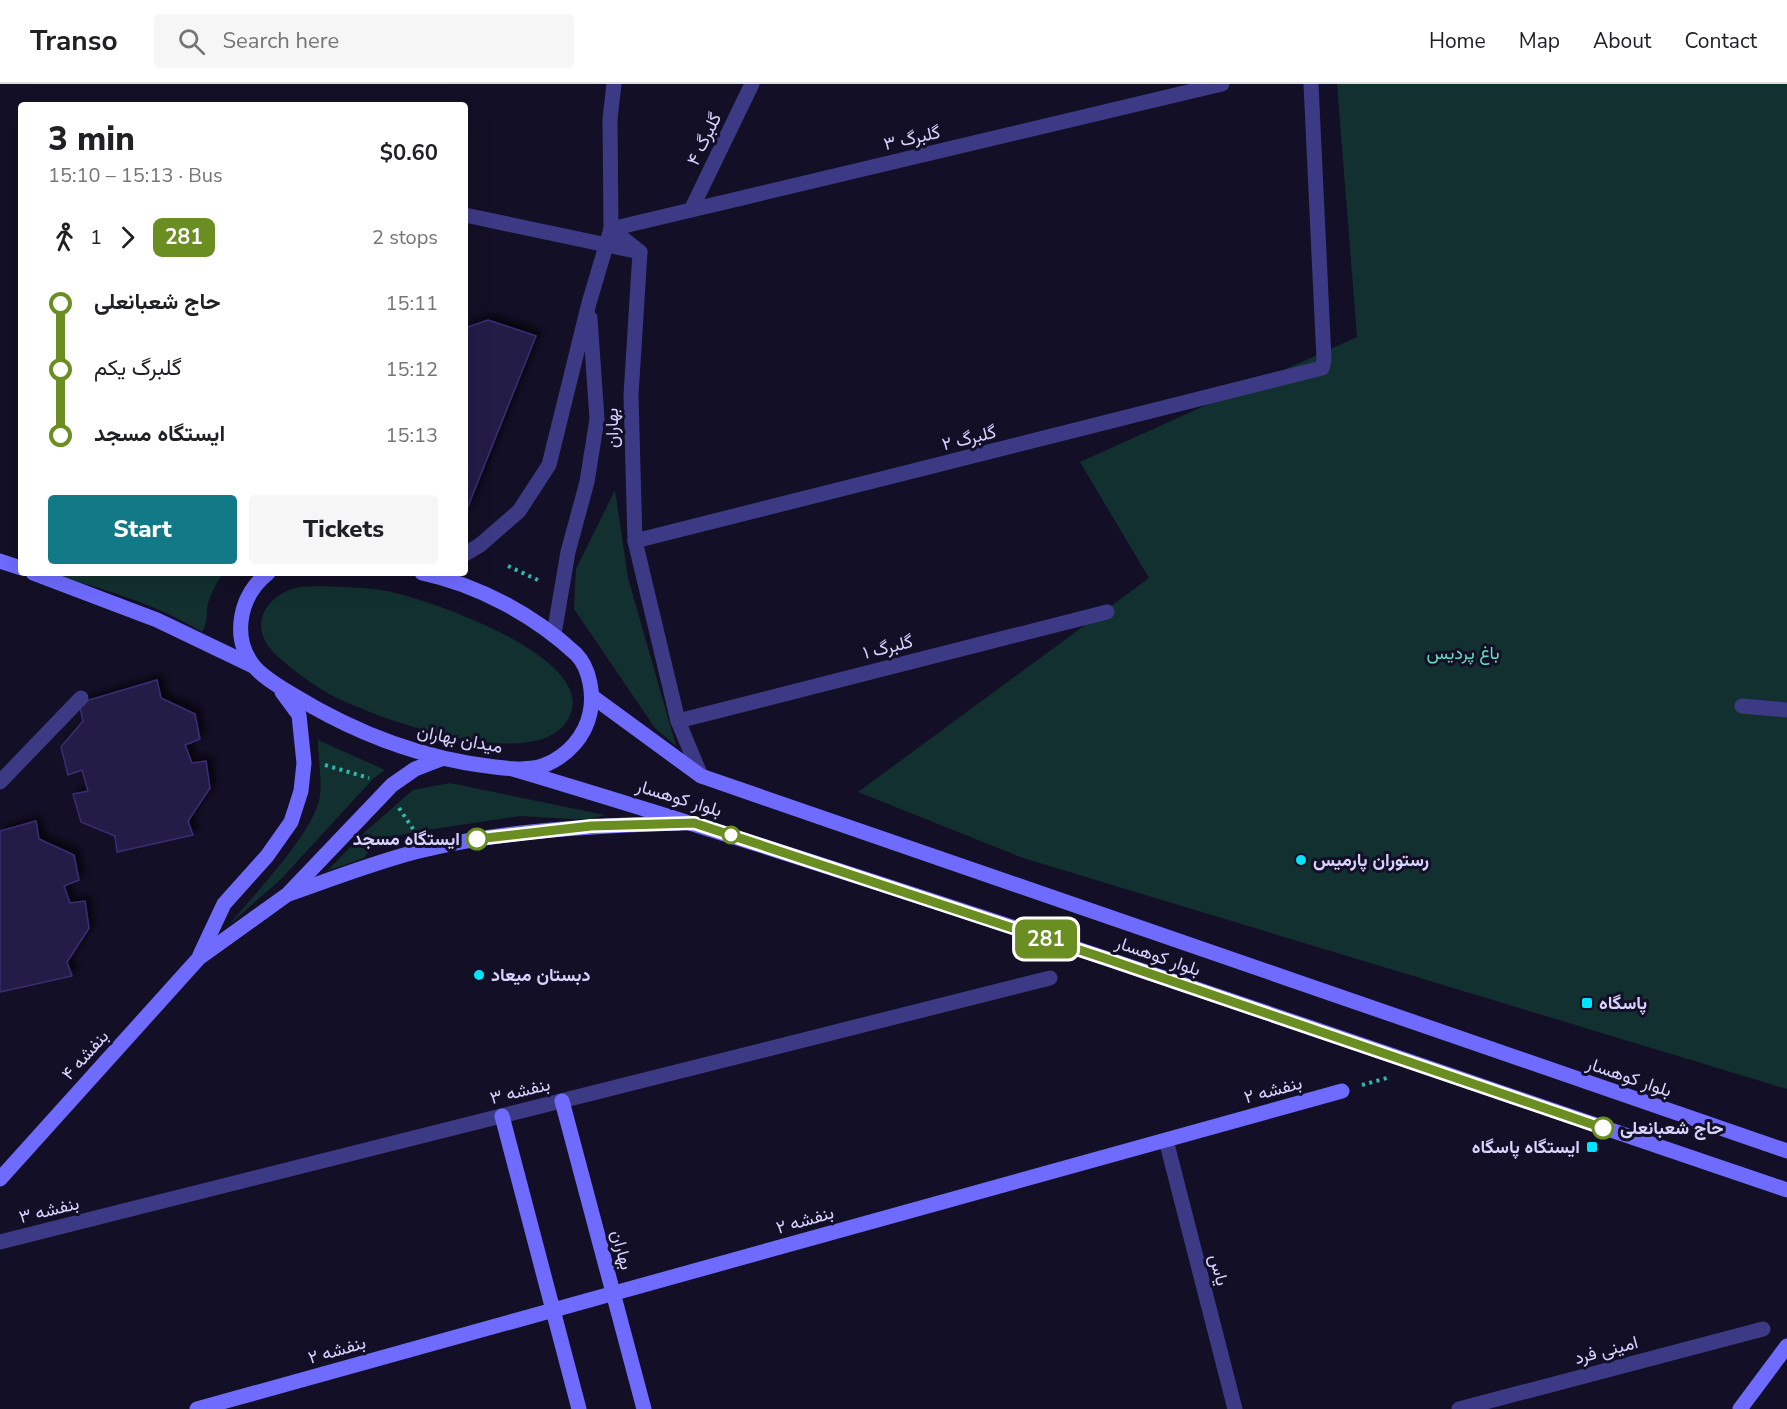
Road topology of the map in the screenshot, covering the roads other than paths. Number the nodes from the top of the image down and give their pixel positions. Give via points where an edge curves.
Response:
1 (614, 84) edge
2 (752, 84) edge
3 (1222, 84) edge
4 (1311, 84) edge
5 (691, 210) junction
6 (468, 216) edge
7 (611, 229) junction
8 (640, 252) junction
9 (589, 303) junction
10 (634, 542) junction
11 (468, 552) edge
12 (41, 576) edge
13 (264, 576) edge
14 (434, 576) edge
15 (1107, 612) dead end
16 (554, 634) junction
17 (253, 666) junction
18 (278, 686) junction
19 (593, 697) junction
20 (81, 698) dead end
21 (1742, 706) dead end
22 (1787, 710) edge
23 (678, 721) junction
24 (441, 759) junction
25 (513, 769) junction
26 (701, 776) junction
27 (0, 782) edge
28 (694, 823) junction
29 (288, 894) junction
30 (199, 958) junction
31 (1050, 978) dead end
32 (1342, 1092) road end
33 (562, 1101) junction
34 (502, 1116) junction
35 (1166, 1140) junction
36 (1787, 1151) edge
37 (0, 1179) edge
38 (1787, 1190) edge
39 (0, 1242) edge
40 (613, 1293) junction
41 (553, 1310) junction
42 (1763, 1329) dead end
43 (1787, 1346) edge
44 (197, 1409) edge
45 (579, 1409) edge
46 (644, 1409) edge
47 (1235, 1409) edge
48 (1459, 1409) edge
49 (1741, 1409) edge

1 - 7 street via 610,119
2 - 5 street, گلبرگ ۴
3 - 5 street, گلبرگ ۳
4 - 10 street, گلبرگ ۲ via 1322,368
5 - 7 street, گلبرگ ۳
6 - 8 street
7 - 8 street
7 - 9 street
8 - 10 street, بهاران via 631,395
9 - 11 street via 549,465 519,511
9 - 16 street via 597,419
10 - 23 street, بهاران
12 - 17 main road via 157,620
13 - 17 main road, میدان بهاران via 245,601 240,623 243,646
14 - 16 main road, میدان بهاران via 515,609
15 - 23 street, گلبرگ ۱
16 - 19 main road, میدان بهاران via 582,660
17 - 18 main road, میدان بهاران
18 - 24 main road, میدان بهاران via 329,717 383,742
18 - 30 main road via 299,715 304,763 301,791 291,822 224,904
19 - 25 main road, میدان بهاران via 587,726 570,751 543,766
19 - 26 main road, بلوار کوهسار
20 - 27 street
21 - 22 street
23 - 26 street, بهاران
24 - 25 main road, میدان بهاران
24 - 29 main road via 392,785
25 - 28 main road, بلوار کوهسار
26 - 36 main road, بلوار کوهسار
28 - 29 main road via 591,826 477,839 419,851
28 - 38 main road, بلوار کوهسار
29 - 30 main road
30 - 37 main road, بنفشه ۴
31 - 33 street, بنفشه ۳
32 - 35 main road, بنفشه ۲
33 - 34 street, بنفشه ۳
33 - 40 main road, بهاران
34 - 39 street, بنفشه ۳
34 - 41 main road
35 - 40 main road, بنفشه ۲
35 - 47 street, یاس
40 - 41 main road, بنفشه ۲
40 - 46 main road, بهاران
41 - 44 main road, بنفشه ۲
41 - 45 main road
42 - 48 street, امینی فرد
43 - 49 main road

